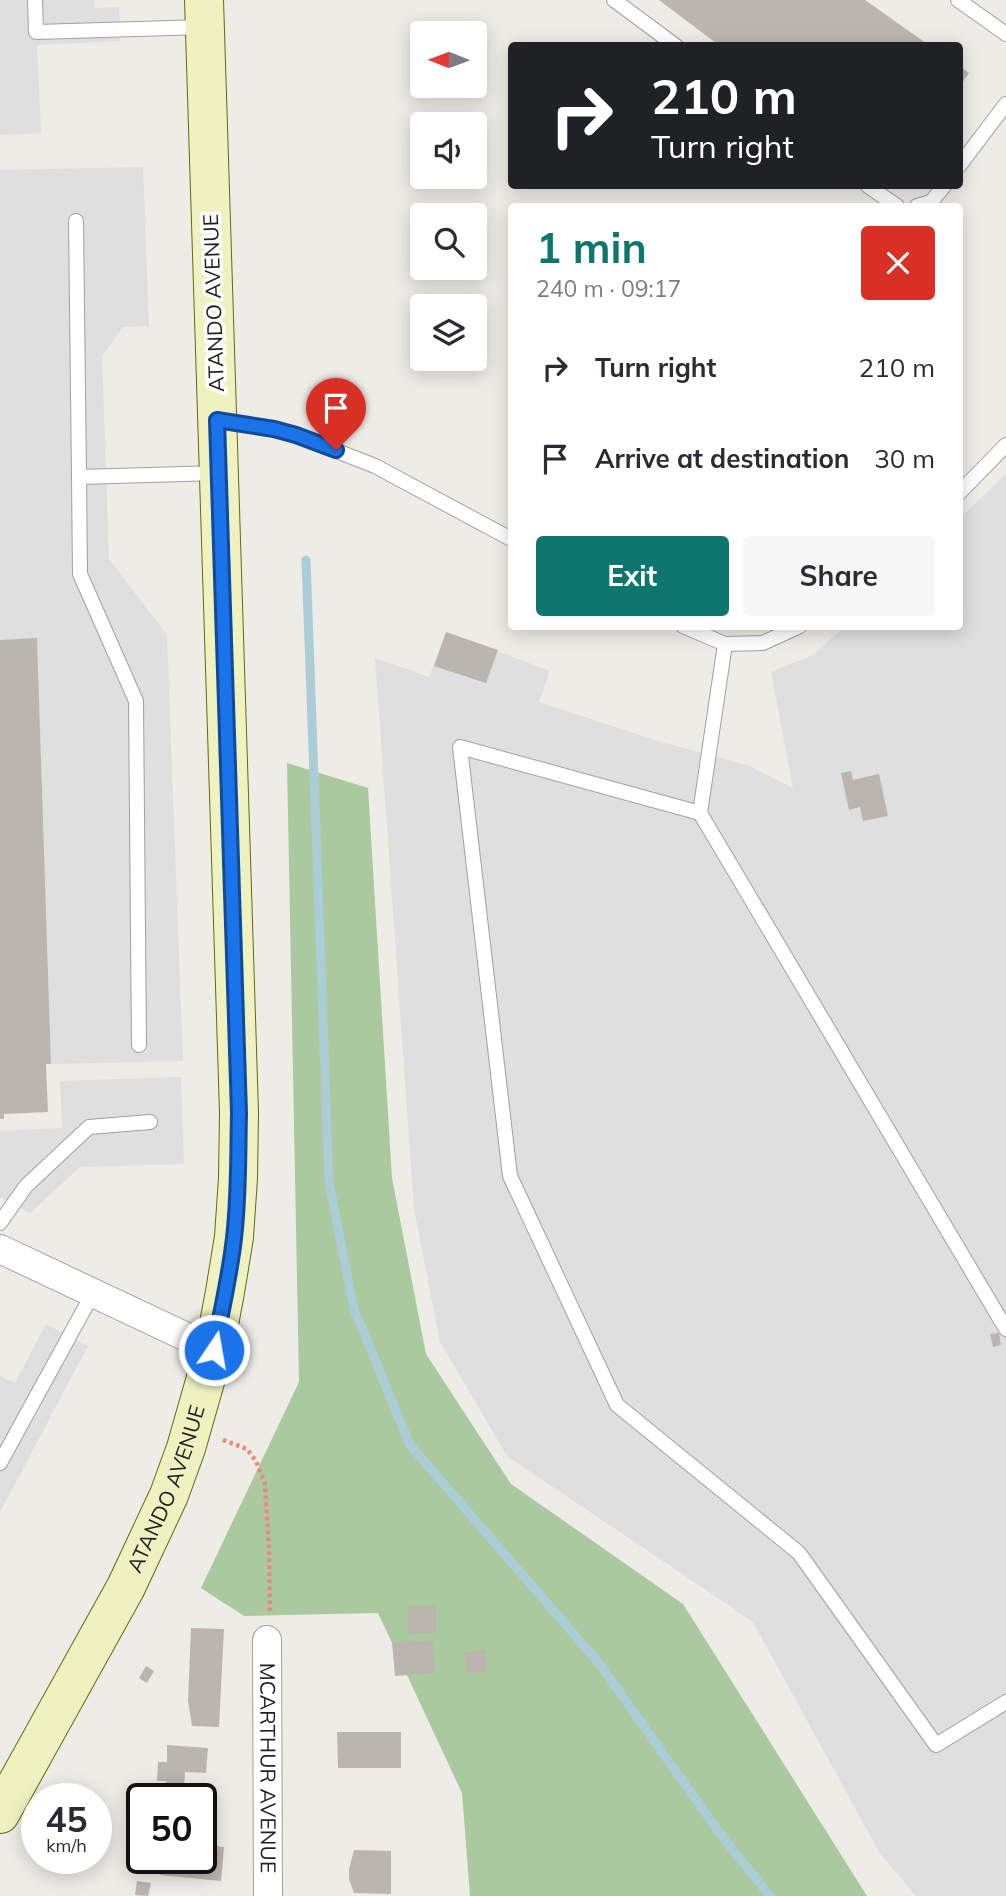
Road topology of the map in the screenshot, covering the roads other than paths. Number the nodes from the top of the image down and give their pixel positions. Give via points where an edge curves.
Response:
1 (35, 0) edge
2 (614, 0) edge
3 (958, 0) edge
4 (205, 13) edge
5 (1006, 34) edge
6 (671, 42) edge
7 (1006, 104) edge
8 (963, 161) edge
9 (872, 189) edge
10 (942, 189) edge
11 (893, 203) edge
12 (928, 203) edge
13 (76, 221) dead end
14 (217, 420) junction
15 (1006, 445) edge
16 (219, 473) junction
17 (79, 477) junction
18 (963, 489) edge
19 (508, 537) edge
20 (692, 630) edge
21 (791, 630) edge
22 (725, 644) junction
23 (700, 813) junction
24 (139, 1045) dead end
25 (150, 1122) dead end
26 (0, 1223) edge
27 (0, 1249) edge
28 (93, 1293) junction
29 (1006, 1329) edge
30 (214, 1350) junction
31 (1, 1457) edge
32 (267, 1640) road end
33 (1006, 1702) edge
34 (2, 1806) edge
35 (268, 1896) edge

1 - 4 lane via 36,32
2 - 6 lane
3 - 5 lane
4 - 14 main road, ATANDO AVENUE
7 - 8 lane
9 - 11 lane
10 - 12 lane
13 - 17 lane
14 - 16 main road, ATANDO AVENUE
14 - 19 lane via 296,435 375,466
15 - 18 lane
16 - 17 lane
16 - 30 main road, ATANDO AVENUE via 239,1113 234,1237
17 - 24 lane via 80,574 136,701
20 - 22 lane
21 - 22 lane via 763,643
22 - 23 lane
23 - 29 lane
23 - 33 lane via 460,747 510,1175 617,1405 799,1553 936,1745
25 - 26 lane via 89,1127 26,1186
27 - 28 street
28 - 30 street
28 - 31 lane
30 - 34 main road, ATANDO AVENUE via 169,1495 131,1576
32 - 35 street, MCARTHUR AVENUE

